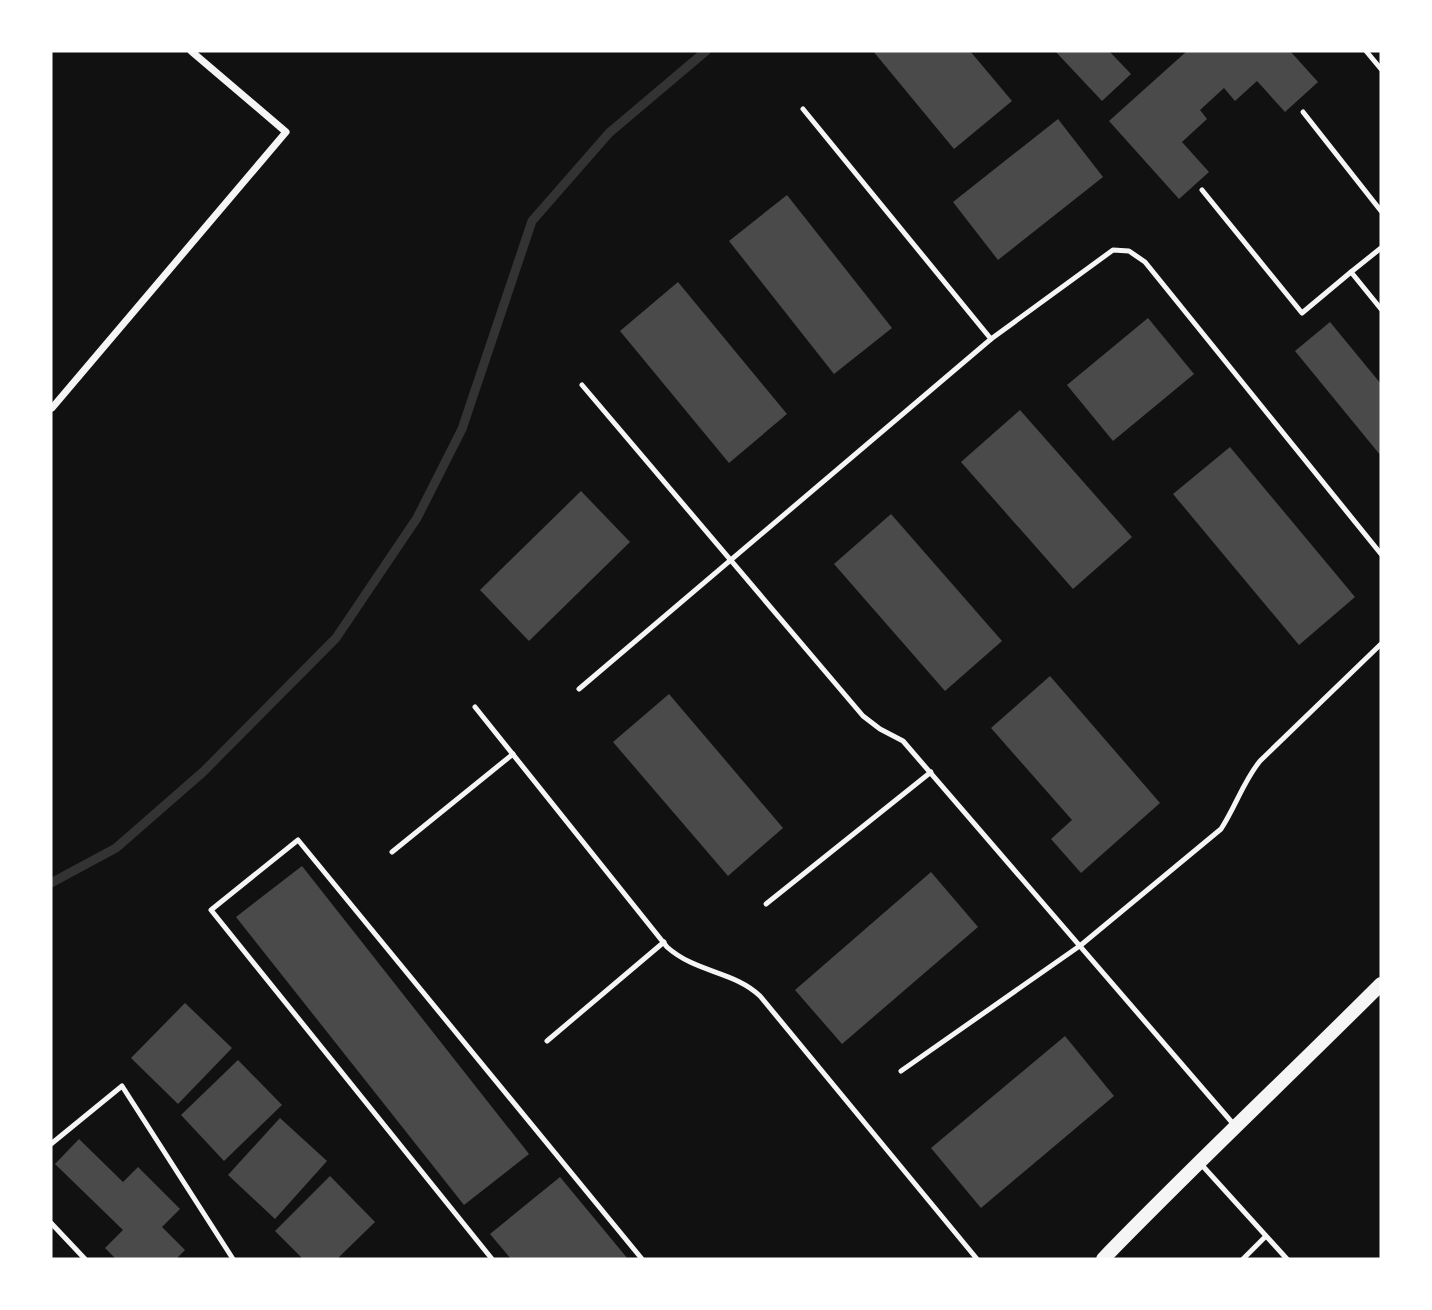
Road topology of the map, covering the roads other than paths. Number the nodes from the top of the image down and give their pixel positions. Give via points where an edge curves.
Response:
1 (191, 51) edge
2 (1366, 51) edge
3 (1381, 69) edge
4 (803, 109) dead end
5 (1303, 112) dead end
6 (1202, 190) dead end
7 (1381, 211) edge
8 (1381, 248) edge
9 (1351, 272) junction
10 (1381, 309) edge
11 (991, 339) junction
12 (582, 385) dead end
13 (52, 408) edge
14 (1381, 554) edge
15 (729, 559) junction
16 (1381, 644) edge
17 (579, 689) dead end
18 (475, 707) dead end
19 (513, 754) junction
20 (931, 772) junction
21 (392, 852) dead end
22 (766, 904) dead end
23 (664, 943) junction
24 (1081, 945) junction
25 (1381, 984) edge
26 (547, 1041) dead end
27 (901, 1072) dead end
28 (1237, 1128) junction
29 (51, 1144) edge
30 (1198, 1161) junction
31 (51, 1223) edge
32 (1265, 1237) junction
33 (85, 1259) edge
34 (233, 1259) edge
35 (492, 1259) edge
36 (642, 1259) edge
37 (977, 1259) edge
38 (1103, 1259) edge
39 (1243, 1259) edge
40 (1287, 1259) edge

1 - 13 street via 286,132
2 - 3 lane
4 - 11 lane
5 - 7 lane
6 - 9 lane via 1302,313
8 - 9 lane
9 - 10 lane
11 - 14 lane via 1113,250 1129,251 1145,262
11 - 15 lane
12 - 15 lane
15 - 17 lane
15 - 20 lane via 863,716 904,741
16 - 24 lane via 1260,761 1243,782 1236,807 1221,830
18 - 19 lane
19 - 21 lane
19 - 23 lane
20 - 22 lane
20 - 24 lane
23 - 26 lane
23 - 37 lane via 680,959 746,983 760,996
24 - 27 lane
24 - 28 lane
25 - 28 main road
28 - 30 main road
29 - 34 lane via 122,1086
30 - 32 lane
30 - 38 main road
31 - 33 lane
32 - 39 lane
32 - 40 lane
35 - 36 lane via 211,910 298,840

